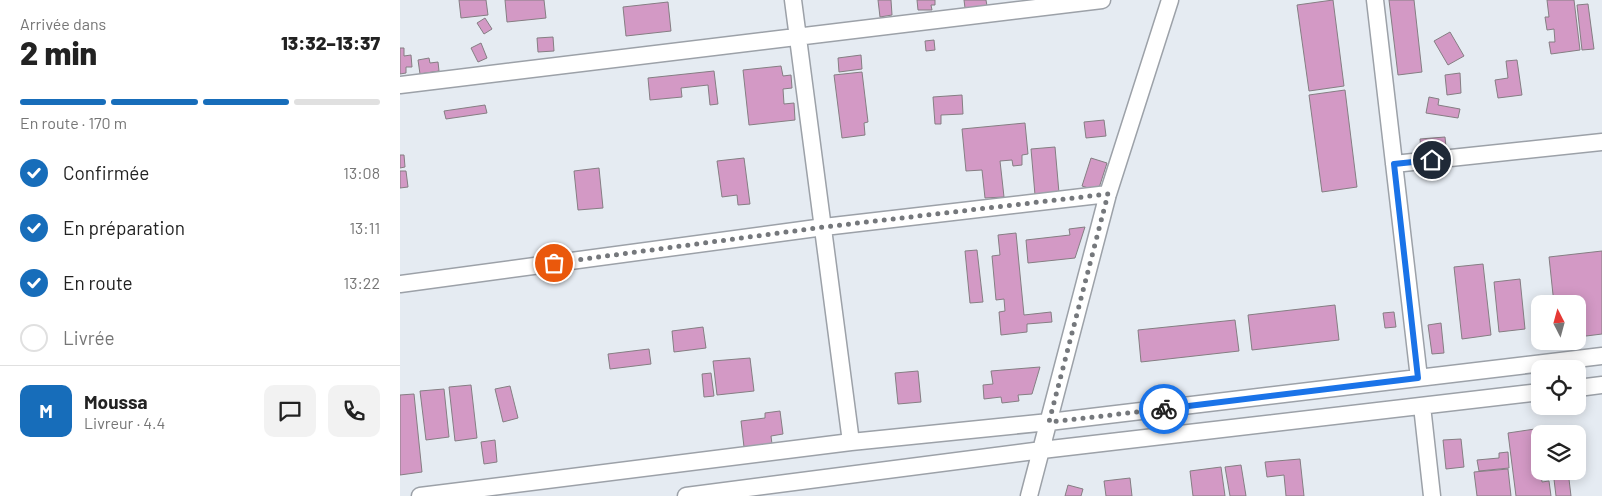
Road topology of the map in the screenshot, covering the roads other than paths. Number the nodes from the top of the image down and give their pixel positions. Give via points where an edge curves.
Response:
1 (793, 0) edge
2 (1102, 0) edge
3 (1170, 0) edge
4 (1375, 0) edge
5 (798, 36) junction
6 (400, 85) edge
7 (1602, 142) edge
8 (1394, 164) junction
9 (1108, 194) junction
10 (824, 227) junction
11 (400, 284) edge
12 (1602, 356) edge
13 (1418, 378) junction
14 (1602, 385) edge
15 (1586, 387) edge
16 (1531, 393) edge
17 (1422, 406) junction
18 (1049, 422) junction
19 (851, 442) junction
20 (1042, 450) junction
21 (420, 496) edge
22 (686, 496) edge
23 (1029, 496) edge
24 (1432, 496) edge

1 - 5 street
2 - 5 street
3 - 9 street
4 - 8 street
5 - 6 street
5 - 10 street
7 - 8 street
8 - 13 street
9 - 10 street
9 - 18 street
10 - 11 street
10 - 19 street
12 - 13 street
13 - 18 street
14 - 15 street
16 - 17 street
17 - 20 street
17 - 24 street
18 - 19 street
18 - 20 street
19 - 21 street
20 - 22 street
20 - 23 street

